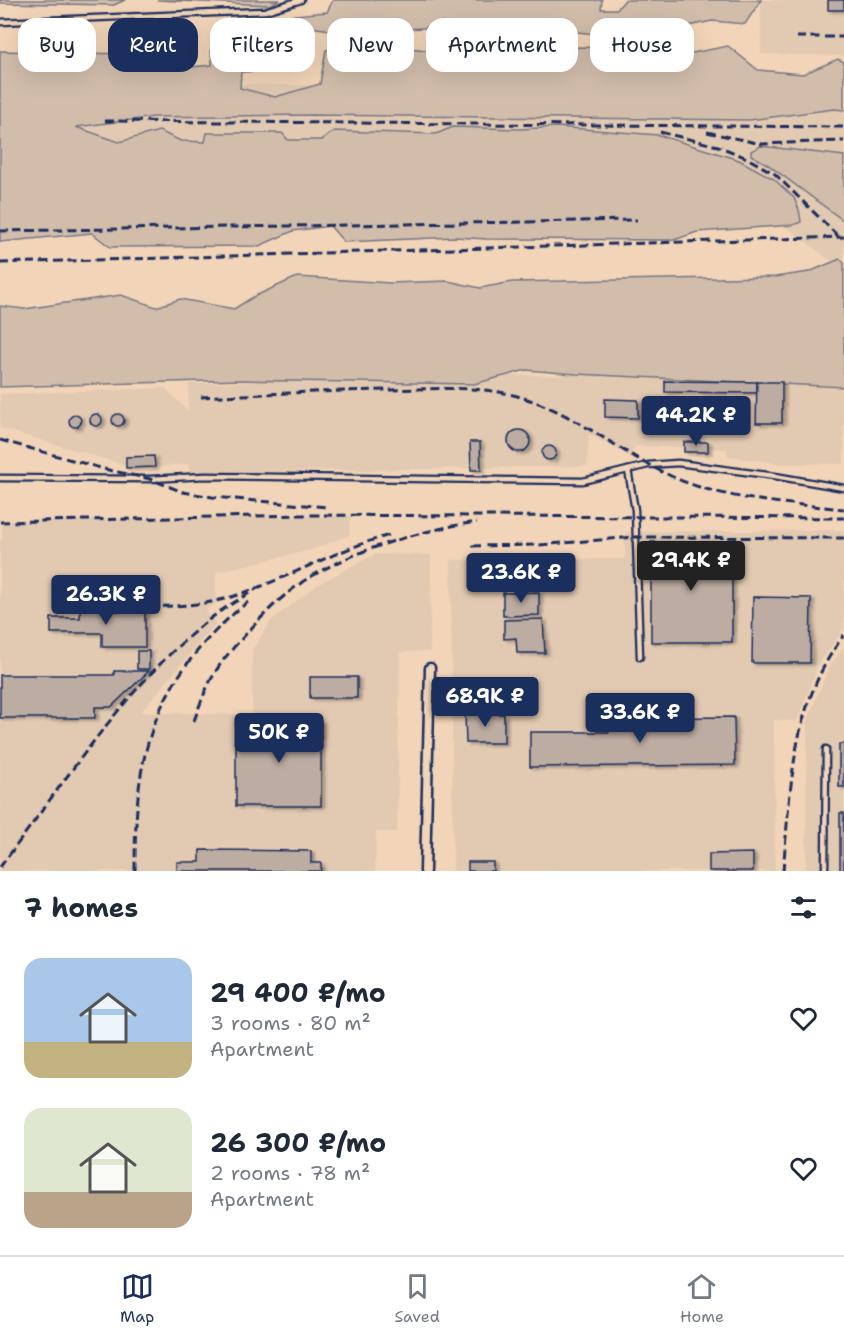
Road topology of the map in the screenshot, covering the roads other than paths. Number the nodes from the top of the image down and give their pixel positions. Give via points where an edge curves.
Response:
1 (301, 0) edge
2 (0, 22) edge
3 (628, 470) junction
4 (0, 478) edge
5 (844, 488) edge
6 (640, 657) dead end
7 (430, 668) dead end
8 (826, 748) dead end
9 (425, 871) edge
10 (825, 871) edge

1 - 2 lane via 265,11
3 - 4 lane via 583,481 205,476
3 - 5 lane via 678,463
3 - 6 lane via 635,510
7 - 9 street
8 - 10 lane

